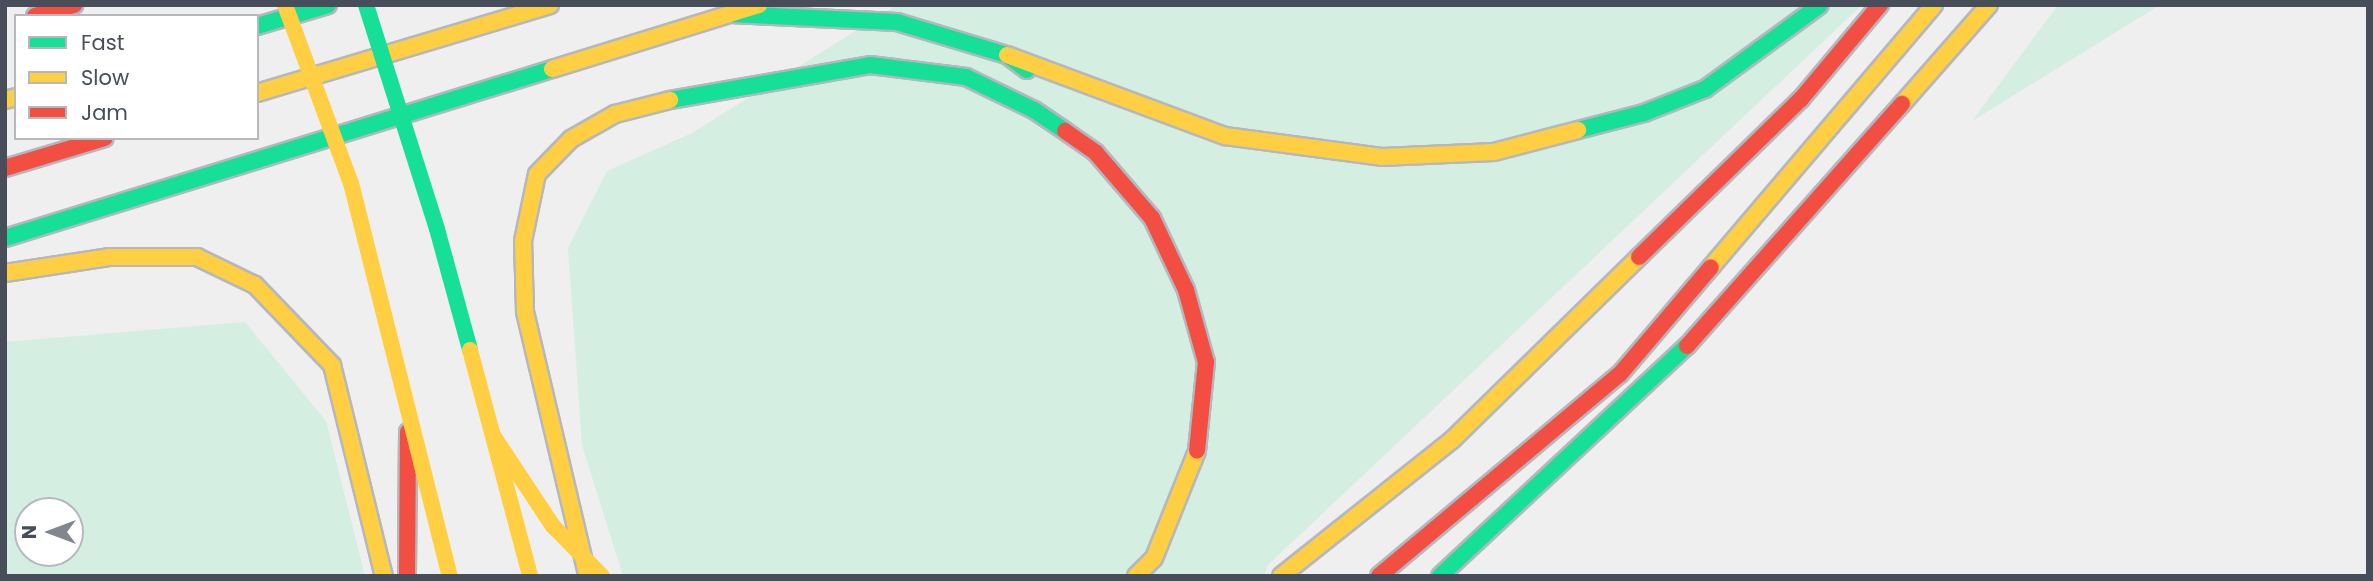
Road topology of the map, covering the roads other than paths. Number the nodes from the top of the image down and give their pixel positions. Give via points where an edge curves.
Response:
1 (74, 5) edge
2 (285, 5) edge
3 (328, 5) edge
4 (366, 5) edge
5 (550, 5) edge
6 (759, 5) edge
7 (1821, 5) edge
8 (1880, 5) edge
9 (1934, 5) edge
10 (1989, 5) edge
11 (42, 14) edge
12 (732, 14) junction
13 (259, 25) edge
14 (1007, 55) junction
15 (1051, 89) dead end
16 (259, 92) edge
17 (1101, 136) dead end
18 (98, 140) edge
19 (5, 168) edge
20 (5, 238) edge
21 (5, 273) edge
22 (1186, 290) junction
23 (408, 409) junction
24 (494, 437) junction
25 (384, 576) edge
26 (407, 576) edge
27 (450, 576) edge
28 (530, 576) edge
29 (588, 576) edge
30 (602, 576) edge
31 (1136, 576) edge
32 (1281, 576) edge
33 (1379, 576) edge
34 (1440, 576) edge

1 - 11 main road
2 - 23 main road, bridge via 351,183
3 - 13 main road
4 - 24 main road, bridge via 437,229
5 - 16 main road
6 - 12 main road
7 - 14 main road via 1705,89 1644,113 1494,152 1382,157 1225,136
8 - 32 main road via 1801,99 1452,440
9 - 33 main road via 1620,374
10 - 34 main road via 1671,365
12 - 14 main road via 897,22
12 - 20 main road
14 - 15 main road
17 - 22 main road via 1142,190
18 - 19 main road
21 - 25 main road via 110,257 197,257 255,285 332,365
22 - 29 main road via 1152,218 1097,153 1034,110 966,77 870,65 717,89 615,114 570,139 537,174 523,241 525,311
22 - 31 main road via 1206,362 1196,456 1154,558
23 - 26 main road, bridge
23 - 27 main road, bridge
24 - 28 main road, bridge
24 - 30 main road, bridge via 553,526

